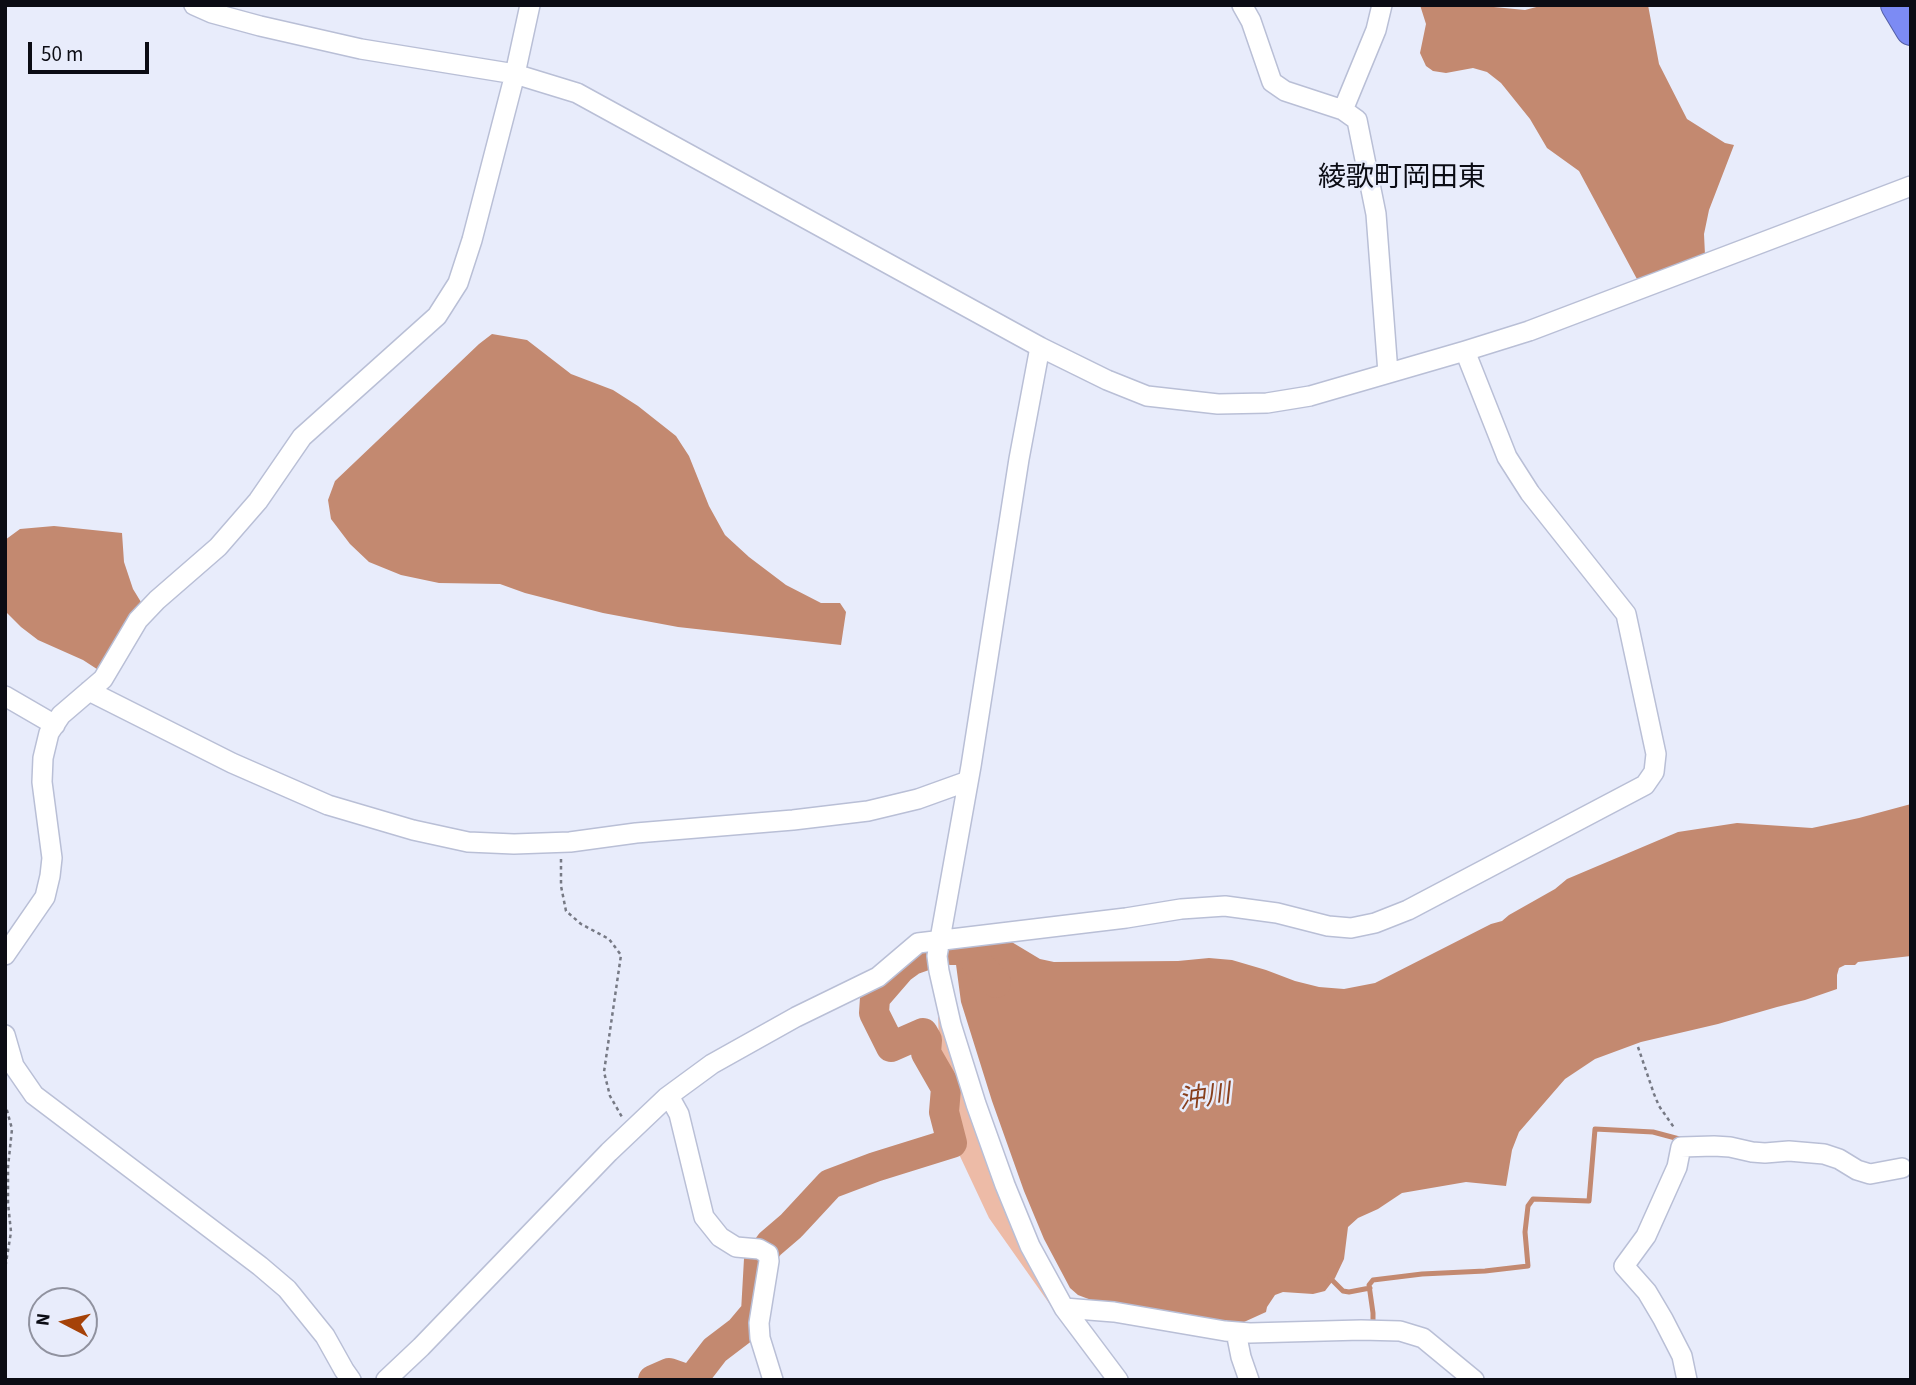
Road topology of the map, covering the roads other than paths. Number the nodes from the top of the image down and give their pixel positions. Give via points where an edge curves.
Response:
1 (194, 5) edge
2 (530, 5) edge
3 (1242, 5) edge
4 (1382, 5) edge
5 (1896, 5) edge
6 (1911, 30) edge
7 (515, 74) junction
8 (1343, 110) junction
9 (1911, 186) edge
10 (1040, 347) junction
11 (1465, 351) junction
12 (1388, 373) junction
13 (89, 691) junction
14 (5, 696) edge
15 (55, 724) junction
16 (968, 781) junction
17 (939, 939) junction
18 (5, 955) edge
19 (5, 1035) edge
20 (669, 1096) junction
21 (1902, 1168) dead end
22 (1064, 1308) junction
23 (1236, 1332) junction
24 (351, 1380) edge
25 (386, 1380) edge
26 (773, 1380) edge
27 (1118, 1380) edge
28 (1249, 1380) edge
29 (1475, 1380) edge
30 (1687, 1380) edge

1 - 7 street via 361,49
2 - 7 street
3 - 8 street via 1272,82 1284,91
4 - 8 street
5 - 6 highway
7 - 10 street via 577,93
7 - 13 street via 465,262 437,316 302,437 258,501 218,547 138,620 103,679
8 - 12 street via 1357,120 1376,214
9 - 11 street
10 - 12 street via 1147,396 1217,404 1310,396
10 - 16 street
11 - 12 street
11 - 17 street via 1507,457 1626,614 1656,754 1654,772 1645,785 1375,923 1328,926 1225,906
13 - 15 street
13 - 16 street via 328,805 468,842 561,842 867,811
14 - 15 street
15 - 18 street via 43,758 42,782 52,858 50,876 45,897
16 - 17 street
17 - 20 street via 918,943 878,977 712,1064
17 - 22 street via 939,971 976,1104 1030,1245
19 - 24 street via 14,1066 34,1095 287,1289 325,1336
20 - 25 street
20 - 26 street via 679,1114 704,1217 720,1237 736,1247 763,1251 769,1261 759,1323
21 - 30 street via 1870,1174 1824,1154 1681,1147 1677,1167 1646,1236 1624,1266 1663,1319 1682,1356
22 - 23 street
22 - 27 street
23 - 28 street
23 - 29 street via 1411,1333

